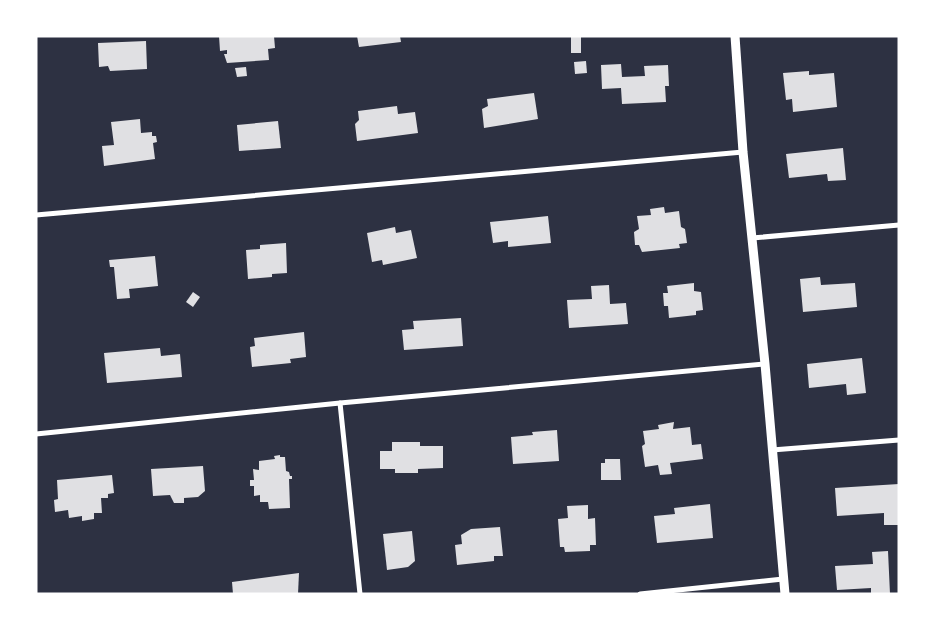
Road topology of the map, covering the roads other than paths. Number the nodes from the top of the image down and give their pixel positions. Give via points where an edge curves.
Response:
1 (735, 36) edge
2 (743, 152) junction
3 (36, 215) edge
4 (899, 225) edge
5 (752, 238) junction
6 (765, 364) junction
7 (340, 403) junction
8 (36, 434) edge
9 (899, 440) edge
10 (772, 450) junction
11 (783, 579) junction
12 (360, 594) edge
13 (640, 594) edge
14 (785, 594) edge

1 - 2 street
2 - 3 street
2 - 5 street
4 - 5 street
5 - 6 street
6 - 7 street
6 - 10 street
7 - 8 street
7 - 12 street
9 - 10 street
10 - 11 street
11 - 13 street
11 - 14 street

